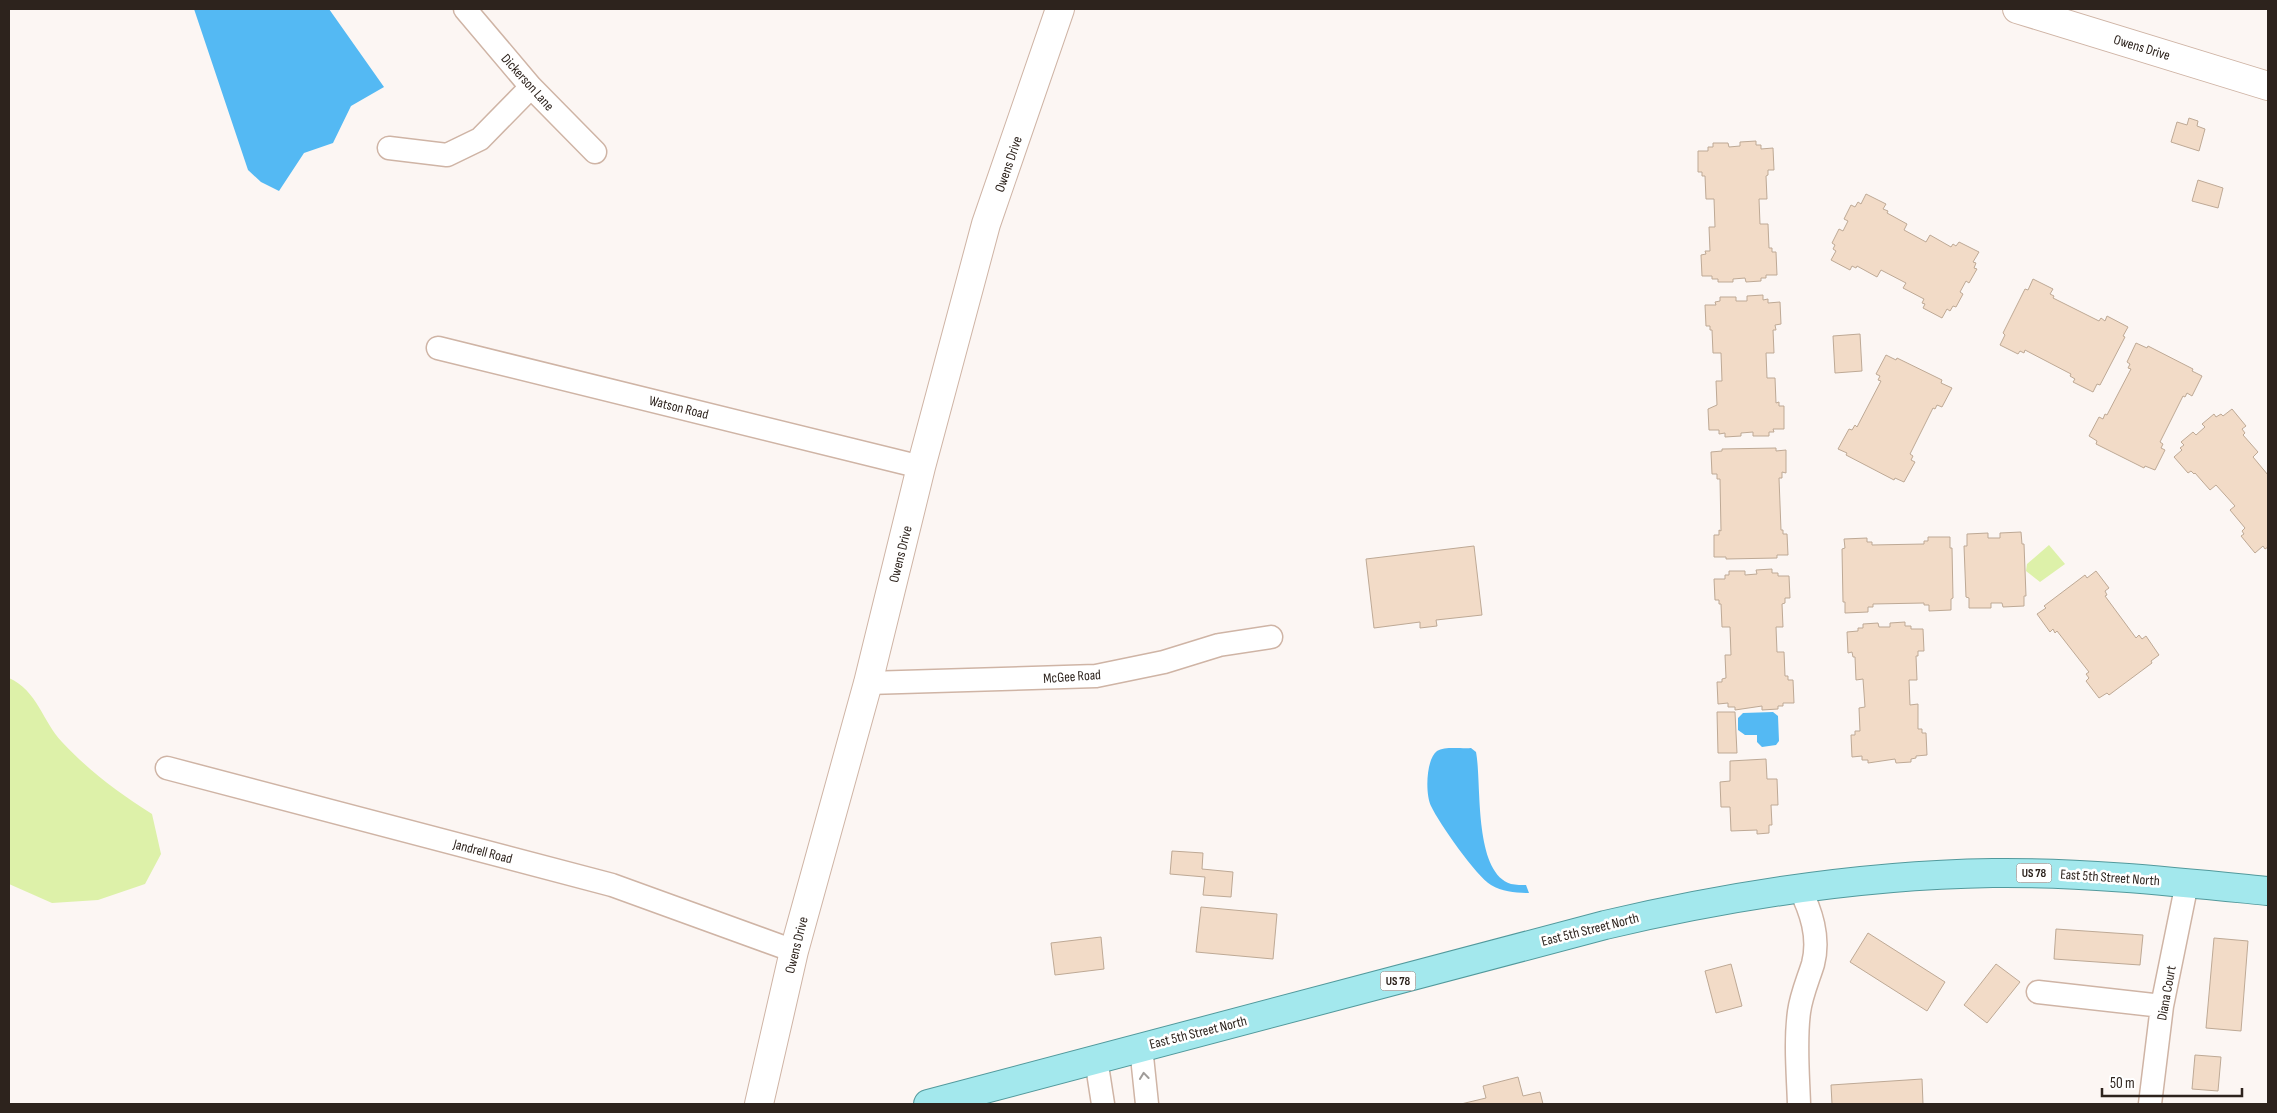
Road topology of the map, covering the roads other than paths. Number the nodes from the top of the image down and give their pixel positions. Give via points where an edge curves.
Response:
1 (465, 9) edge
2 (1060, 9) edge
3 (2025, 10) edge
4 (2268, 86) edge
5 (531, 87) junction
6 (389, 148) dead end
7 (595, 152) dead end
8 (438, 348) dead end
9 (921, 467) junction
10 (1271, 637) dead end
11 (868, 683) junction
12 (167, 768) dead end
13 (2187, 883) junction
14 (1799, 887) junction
15 (2268, 891) edge
16 (794, 951) junction
17 (2038, 992) dead end
18 (2162, 1006) junction
19 (1141, 1047) junction
20 (1096, 1060) junction
21 (759, 1104) edge
22 (928, 1104) edge
23 (1103, 1104) edge
24 (1147, 1104) edge
25 (1799, 1104) edge
26 (2150, 1104) edge

1 - 5 street, Dickerson Lane
2 - 9 street, Owens Drive via 986,224
3 - 4 street, Owens Drive
5 - 6 street via 480,139 447,155
5 - 7 street, Dickerson Lane
8 - 9 street, Watson Road
9 - 11 street, Owens Drive
10 - 11 street, McGee Road via 1220,645 1164,662 1096,676
11 - 16 street, Owens Drive
12 - 16 street, Jandrell Road via 612,884
13 - 14 main road, East 5th Street North / US 78 via 2114,876 1994,873 1883,878
13 - 15 main road, East 5th Street North / US 78
13 - 18 street, Diana Court
14 - 19 main road, East 5th Street North / US 78 via 1701,903 1605,925
14 - 25 street via 1809,907 1816,938 1813,963 1799,1011
16 - 21 street, Owens Drive
17 - 18 street
18 - 26 street, Diana Court
19 - 20 main road, East 5th Street North / US 78
24 -> 19 street
20 - 22 main road, East 5th Street North / US 78
20 - 23 street

